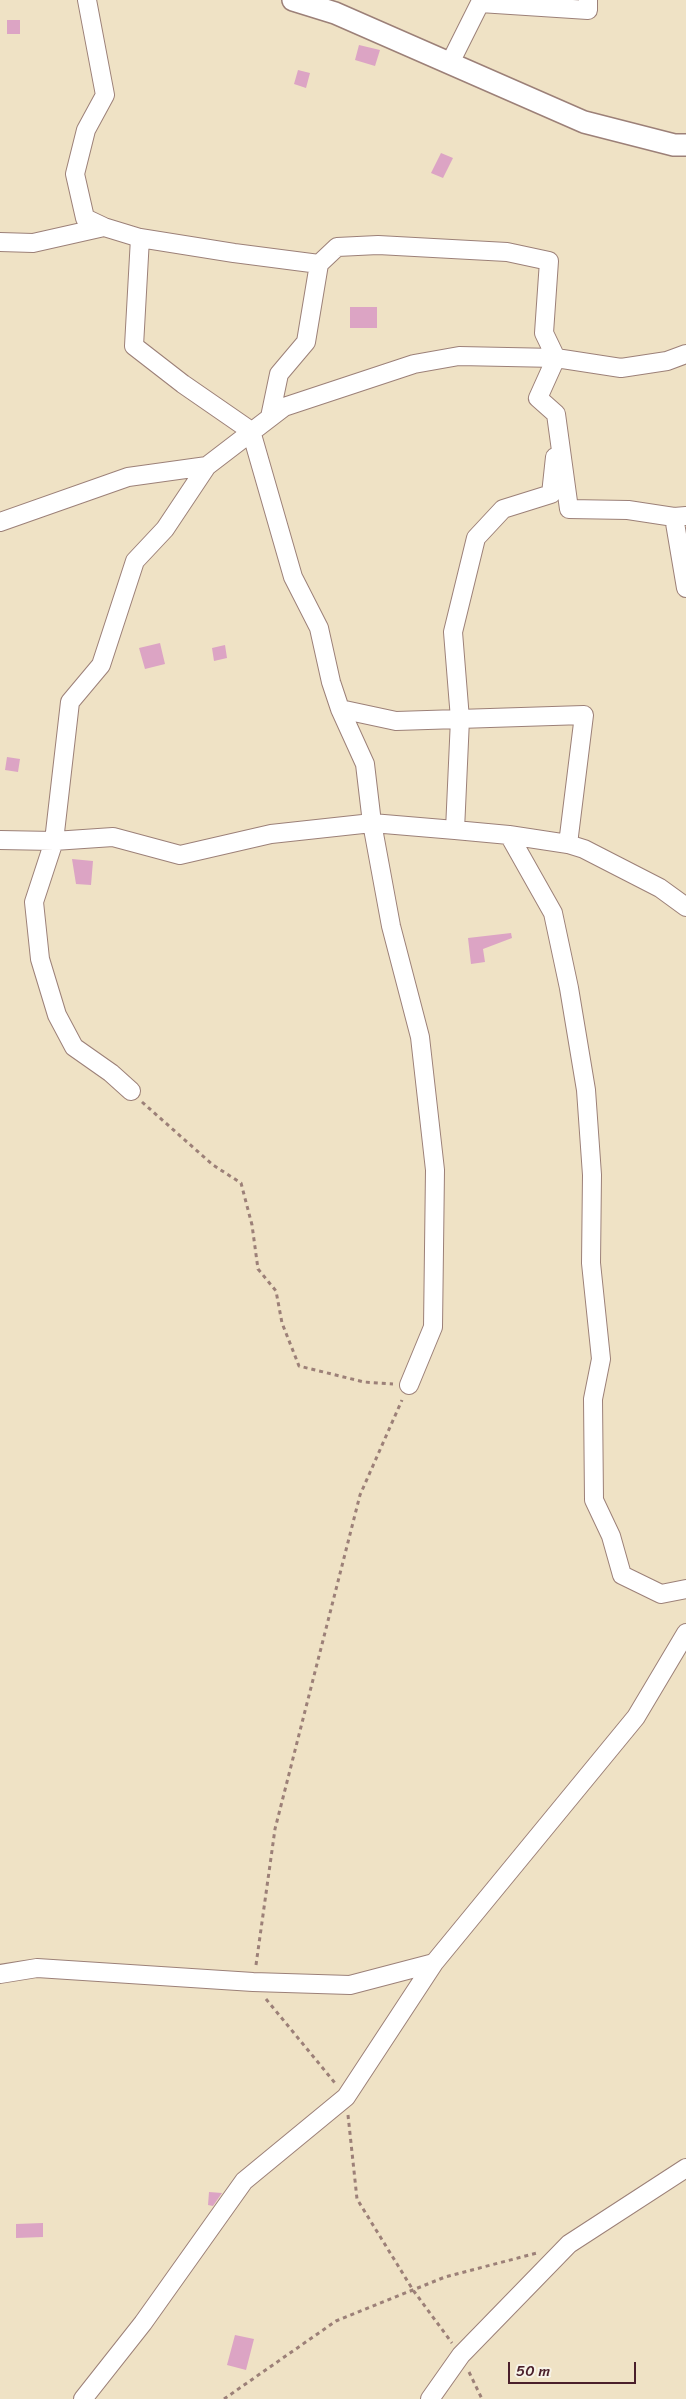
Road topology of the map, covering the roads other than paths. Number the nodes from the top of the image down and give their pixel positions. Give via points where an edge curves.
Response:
1 (87, 0) edge
2 (292, 0) edge
3 (588, 0) edge
4 (336, 6) edge
5 (450, 64) junction
6 (686, 145) edge
7 (104, 227) junction
8 (140, 238) junction
9 (0, 242) edge
10 (318, 264) junction
11 (686, 354) edge
12 (556, 358) junction
13 (556, 414) junction
14 (270, 417) junction
15 (250, 431) junction
16 (207, 466) junction
17 (680, 516) edge
18 (0, 522) edge
19 (686, 588) edge
20 (340, 709) junction
21 (460, 719) junction
22 (372, 823) junction
23 (455, 830) junction
24 (509, 835) junction
25 (0, 840) edge
26 (54, 841) junction
27 (568, 844) junction
28 (686, 907) edge
29 (131, 1092) road end
30 (409, 1386) road end
31 (686, 1589) edge
32 (686, 1633) edge
33 (434, 1963) junction
34 (0, 1974) edge
35 (686, 2168) edge
36 (83, 2399) edge
37 (430, 2399) edge

1 - 7 street via 105,95 86,130 75,174 85,218
2 - 4 street
3 - 5 street via 588,10 480,3
4 - 5 street
5 - 6 street via 584,122
7 - 8 street
7 - 9 street via 33,243
8 - 10 street
8 - 15 street via 134,346
10 - 12 street via 337,247 378,245 507,252 549,261 544,333
10 - 14 street via 306,342 279,374
11 - 12 street via 667,361 621,368
12 - 13 street via 538,398
12 - 14 street via 459,356 414,364 284,407
13 - 17 street via 569,509 628,510
13 - 21 street via 551,494 502,509 476,538 453,632
14 - 15 street
15 - 16 street
15 - 20 street via 293,578 319,628
16 - 18 street via 128,477
16 - 26 street via 165,529 135,561 101,665 70,702
17 - 19 street
20 - 21 street via 396,721
20 - 22 street via 366,764
21 - 23 street
21 - 27 street via 584,715
22 - 23 street
22 - 26 street via 271,834 180,855 113,837
22 - 30 street via 391,926 420,1036 434,1170 433,1327
23 - 24 street
24 - 27 street
24 - 31 street via 553,913 586,1090 592,1175 591,1263 601,1359 593,1399 594,1500 622,1575 661,1594
25 - 26 street
26 - 29 street via 34,902 40,959 56,1015 74,1047 111,1073
27 - 28 street via 660,888
32 - 33 street via 636,1717
33 - 34 street via 350,1984 253,1982 37,1968
33 - 36 street via 346,2097 244,2181 143,2323
35 - 37 street via 569,2244 461,2356

